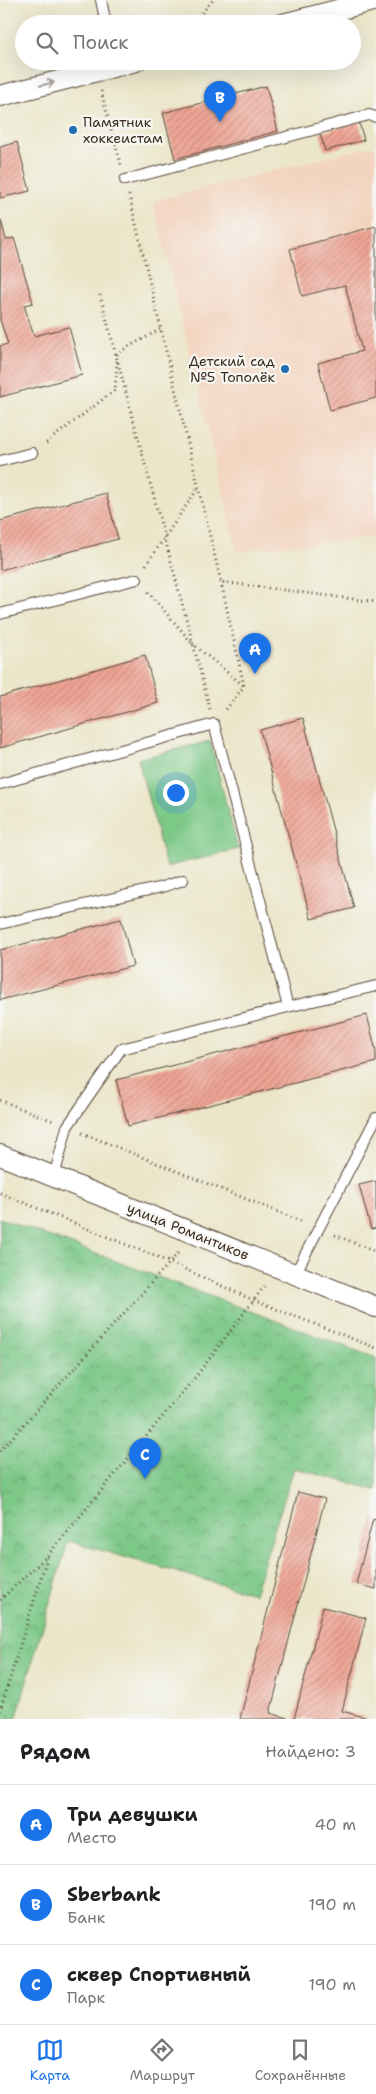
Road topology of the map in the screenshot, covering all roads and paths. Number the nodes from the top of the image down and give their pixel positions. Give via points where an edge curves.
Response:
1 (101, 0) edge
2 (213, 0) edge
3 (372, 0) edge
4 (104, 15) edge
5 (200, 15) edge
6 (316, 15) edge
7 (102, 70) edge
8 (96, 72) junction
9 (0, 96) edge
10 (376, 116) edge
11 (125, 180) junction
12 (100, 295) dead end
13 (160, 329) junction
14 (117, 357) junction
15 (32, 453) joint
16 (0, 461) edge
17 (198, 488) junction
18 (165, 538) junction
19 (137, 579) junction
20 (220, 582) junction
21 (376, 602) edge
22 (0, 614) edge
23 (193, 644) junction
24 (244, 686) junction
25 (214, 724) junction
26 (0, 784) edge
27 (183, 880) dead end
28 (0, 924) edge
29 (376, 986) edge
30 (288, 1007) junction
31 (0, 1100) edge
32 (376, 1118) edge
33 (66, 1127) junction
34 (372, 1133) edge
35 (0, 1155) edge
36 (54, 1177) junction
37 (0, 1193) edge
38 (318, 1228) junction
39 (196, 1234) junction
40 (376, 1252) edge
41 (169, 1262) junction
42 (286, 1271) junction
43 (253, 1300) junction
44 (376, 1307) edge
45 (376, 1348) edge
46 (0, 1451) edge
47 (48, 1554) junction
48 (0, 1600) edge
49 (0, 1711) edge

1 - 4 lane
2 - 5 path
3 - 6 street
7 - 8 street
9 -> 8 street
8 - 11 path
10 - 11 lane
11 - 13 path
12 - 14 path
13 - 14 path via 117,353
13 - 17 path
14 - 15 path via 115,390
14 - 18 path
15 - 16 lane
17 - 18 path
17 - 20 path
18 - 19 path
18 - 23 path
19 - 22 lane
19 - 23 path
20 - 21 path
20 - 24 path
23 - 24 path
23 - 25 path
24 - 25 path
25 - 26 lane
25 - 30 lane
27 - 28 lane via 162,888
29 - 30 lane
30 - 33 lane via 120,1049
31 - 33 path
32 - 34 lane
33 - 36 lane
33 - 38 path
34 - 38 lane
35 - 36 street, улица Романтиков
36 - 39 street, улица Романтиков
37 - 41 path
38 - 40 path
38 - 42 lane
39 - 41 path
39 - 42 street, улица Романтиков
41 - 43 path
41 - 46 path
42 - 43 path
42 - 44 street, улица Романтиков
43 - 45 path
43 - 47 path via 198,1375
47 - 48 path
47 - 49 path

